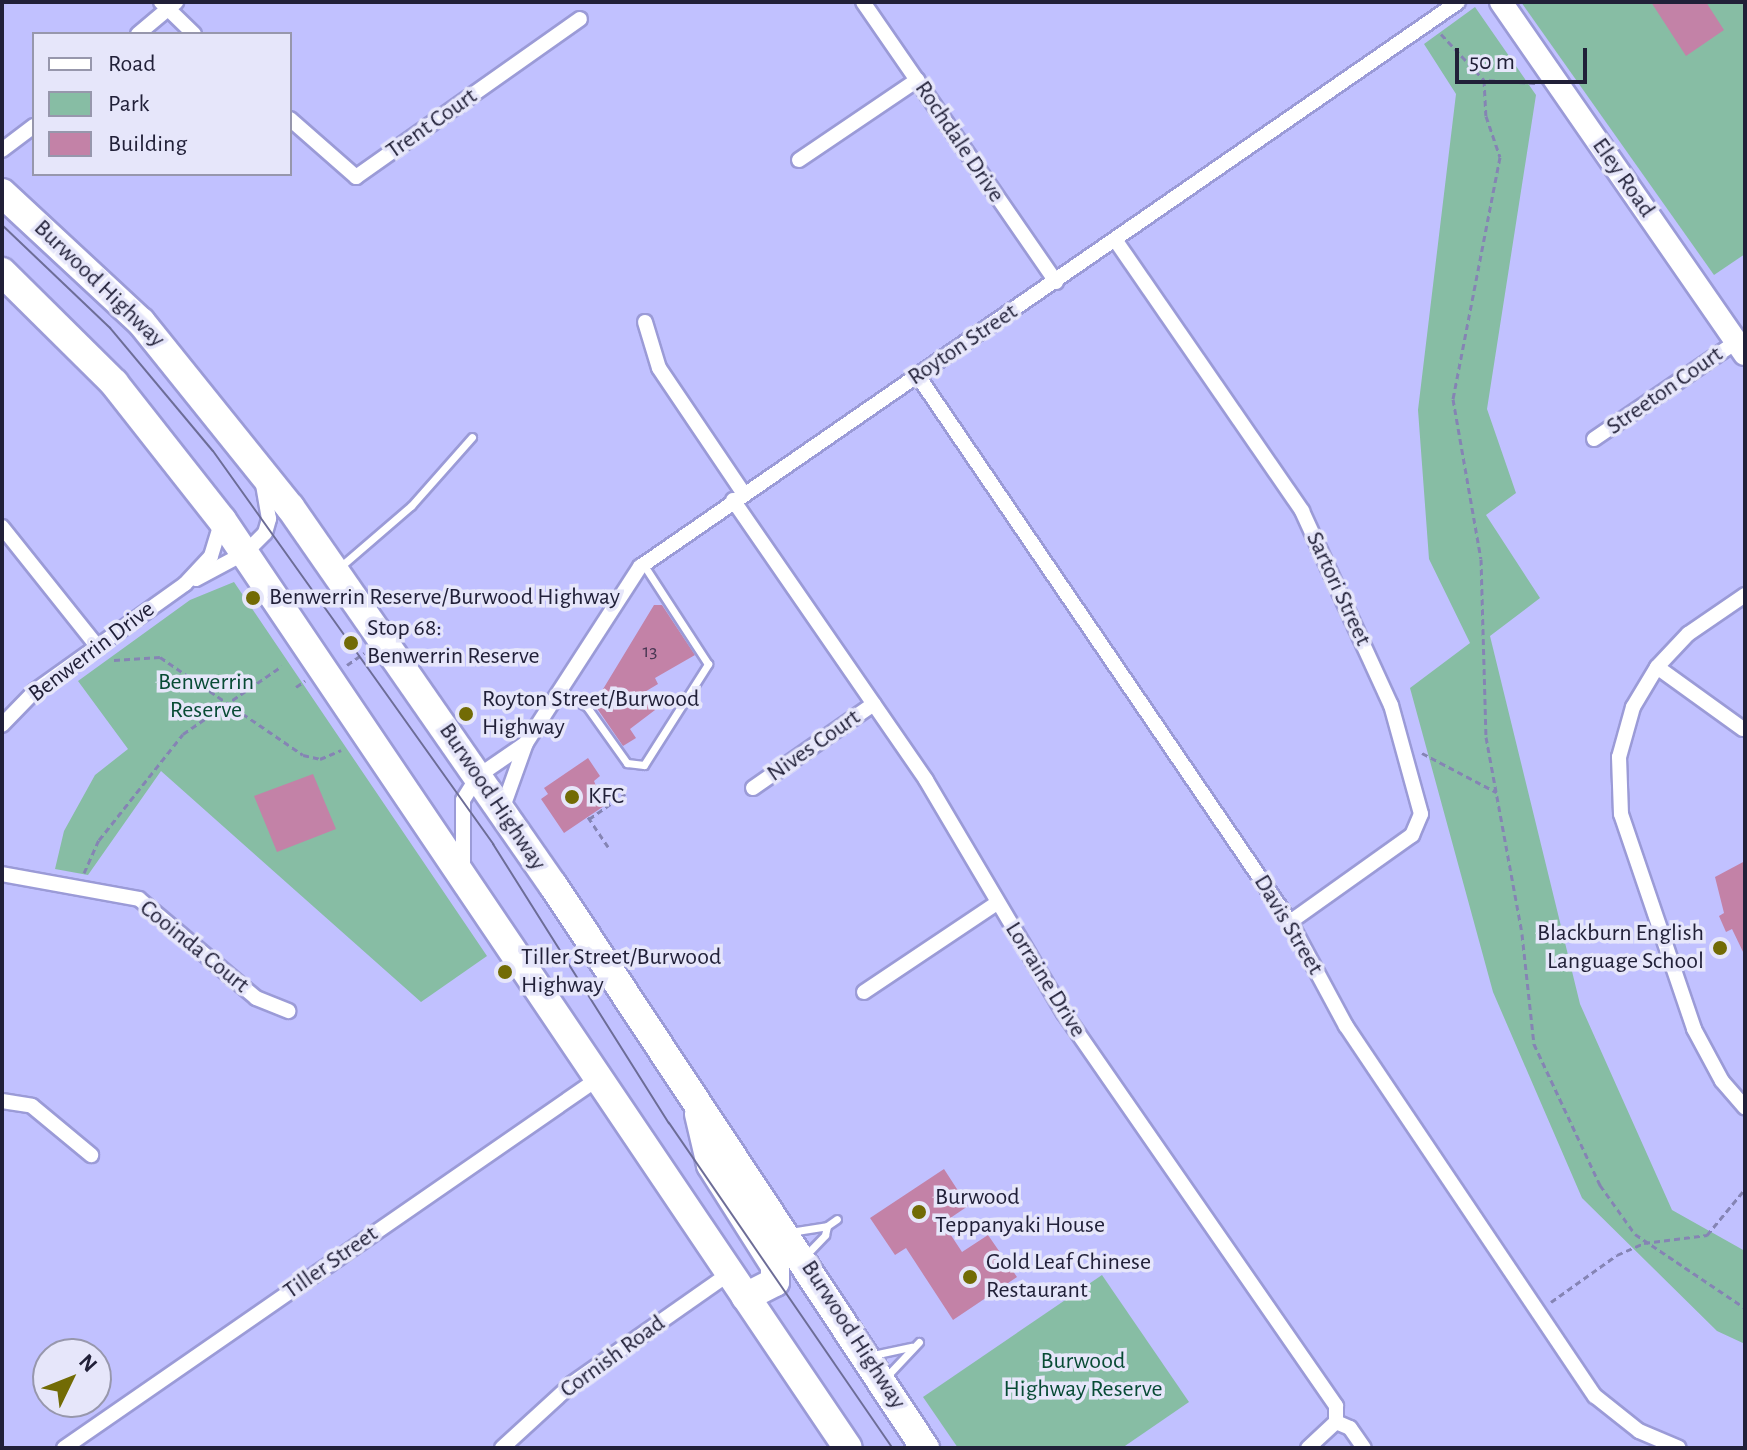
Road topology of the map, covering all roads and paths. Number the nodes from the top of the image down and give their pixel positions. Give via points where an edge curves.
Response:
1 (863, 2) edge
2 (1458, 2) edge
3 (1501, 2) edge
4 (167, 4) edge
5 (580, 19) dead end
6 (1431, 20) junction
7 (140, 32) edge
8 (192, 32) edge
9 (1551, 74) junction
10 (917, 80) junction
11 (1484, 80) junction
12 (292, 121) edge
13 (32, 128) edge
14 (2, 150) edge
15 (799, 160) dead end
16 (2, 193) edge
17 (1116, 241) junction
18 (2, 272) edge
19 (1056, 282) junction
20 (645, 322) dead end
21 (1740, 348) edge
22 (918, 376) junction
23 (472, 437) dead end
24 (1594, 439) dead end
25 (261, 469) junction
26 (738, 497) junction
27 (222, 520) junction
28 (2, 527) edge
29 (245, 553) junction
30 (643, 564) junction
31 (335, 570) junction
32 (185, 584) junction
33 (1745, 595) edge
34 (97, 646) junction
35 (367, 651) dead end
36 (114, 660) dead end
37 (352, 662) dead end
38 (282, 666) dead end
39 (1657, 667) junction
40 (558, 691) junction
41 (223, 703) junction
42 (874, 704) junction
43 (2, 725) edge
44 (1743, 729) edge
45 (1401, 742) junction
46 (526, 743) junction
47 (341, 750) dead end
48 (478, 776) junction
49 (753, 788) dead end
50 (1496, 792) junction
51 (625, 794) dead end
52 (502, 810) junction
53 (608, 847) dead end
54 (2, 874) edge
55 (463, 874) junction
56 (80, 888) junction
57 (997, 903) junction
58 (1290, 922) junction
59 (864, 992) dead end
60 (289, 1011) dead end
61 (599, 1078) junction
62 (695, 1097) junction
63 (2, 1101) edge
64 (1745, 1107) edge
65 (91, 1155) dead end
66 (1745, 1189) edge
67 (837, 1219) dead end
68 (827, 1226) junction
69 (786, 1232) junction
70 (1644, 1243) junction
71 (803, 1258) junction
72 (730, 1273) junction
73 (746, 1297) junction
74 (1745, 1308) edge
75 (1538, 1311) junction
76 (866, 1355) junction
77 (882, 1381) junction
78 (1336, 1422) junction
79 (64, 1448) edge
80 (502, 1448) edge
81 (848, 1448) edge
82 (925, 1448) edge
83 (1308, 1448) edge
84 (1364, 1448) edge
85 (1679, 1448) edge

1 - 10 street, Rochdale Drive
2 - 6 street, Royton Street
3 - 9 main road, Eley Road
4 - 7 street
4 - 8 street
5 - 12 street, Trent Court via 356,177
6 - 11 path
6 - 17 street, Royton Street
9 - 11 path via 1536,83
9 - 21 main road, Eley Road
10 - 15 street
10 - 19 street, Rochdale Drive
11 - 50 path via 1486,116 1500,157 1453,399 1481,559 1486,737
13 - 14 street
16 - 25 highway, Burwood Highway via 141,322
17 - 19 street, Royton Street
17 - 45 street, Sartori Street via 1302,511 1391,705
18 - 27 highway via 114,383
19 - 22 street, Royton Street
20 - 26 street, Lorraine Drive via 659,368
21 - 24 street, Streeton Court
22 - 26 street, Royton Street
22 - 58 street, Davis Street
23 - 31 lane via 411,506
25 - 29 street, Benwerrin Drive via 268,528
25 - 31 highway, Burwood Highway
26 - 30 street, Royton Street
26 - 42 street, Lorraine Drive
27 - 29 highway
27 - 32 street, Benwerrin Drive via 211,556
28 - 34 street
29 - 32 street, Benwerrin Drive
29 - 55 highway
30 - 40 street, Royton Street via 620,591
30 - 40 lane via 708,664 644,765 627,763 587,707
31 - 48 highway, Burwood Highway
32 - 34 street, Benwerrin Drive
33 - 39 street via 1688,634
34 - 43 street, Benwerrin Drive via 35,691
35 - 37 path
36 - 41 path via 160,657 194,676
38 - 41 path
39 - 44 street
39 - 64 street via 1633,707 1619,757 1621,814 1694,1029 1722,1081
40 - 46 street, Royton Street
41 - 47 path via 303,755 320,759
41 - 56 path via 183,734 140,784 99,840
42 - 49 street, Nives Court
42 - 57 street, Lorraine Drive via 926,780
45 - 50 path
45 - 58 street, Sartori Street via 1421,814 1419,825
46 - 48 street, Royton Street
46 - 52 street, Royton Street
48 - 52 highway, Burwood Highway
48 - 55 street, Royton Street via 459,814
50 - 70 path via 1534,1044 1600,1185
51 - 53 path via 588,818
52 - 62 highway, Burwood Highway
54 - 56 street, Cooinda Court
55 - 61 highway
56 - 60 street, Cooinda Court via 139,899 256,998
57 - 59 street
57 - 78 street, Lorraine Drive via 1064,1013 1336,1406
58 - 75 street, Davis Street via 1346,1026
61 - 72 highway
61 - 79 street, Tiller Street
62 - 69 highway, Burwood Highway
62 - 73 highway via 711,1165 775,1266 775,1282
63 - 65 street via 32,1106
66 - 70 path via 1707,1235
67 - 68 lane
68 - 69 lane
68 - 71 lane
69 - 71 highway, Burwood Highway
70 - 74 path
70 - 75 path via 1617,1255
71 - 76 highway, Burwood Highway
72 - 73 highway
72 - 80 street, Cornish Road via 573,1383
73 - 81 highway
75 - 85 street, Davis Street via 1595,1396 1639,1431
76 - 77 highway, Burwood Highway
76 - 77 lane via 915,1344 910,1356
77 - 82 highway, Burwood Highway
78 - 83 street
78 - 84 street, Lorraine Drive via 1350,1428

